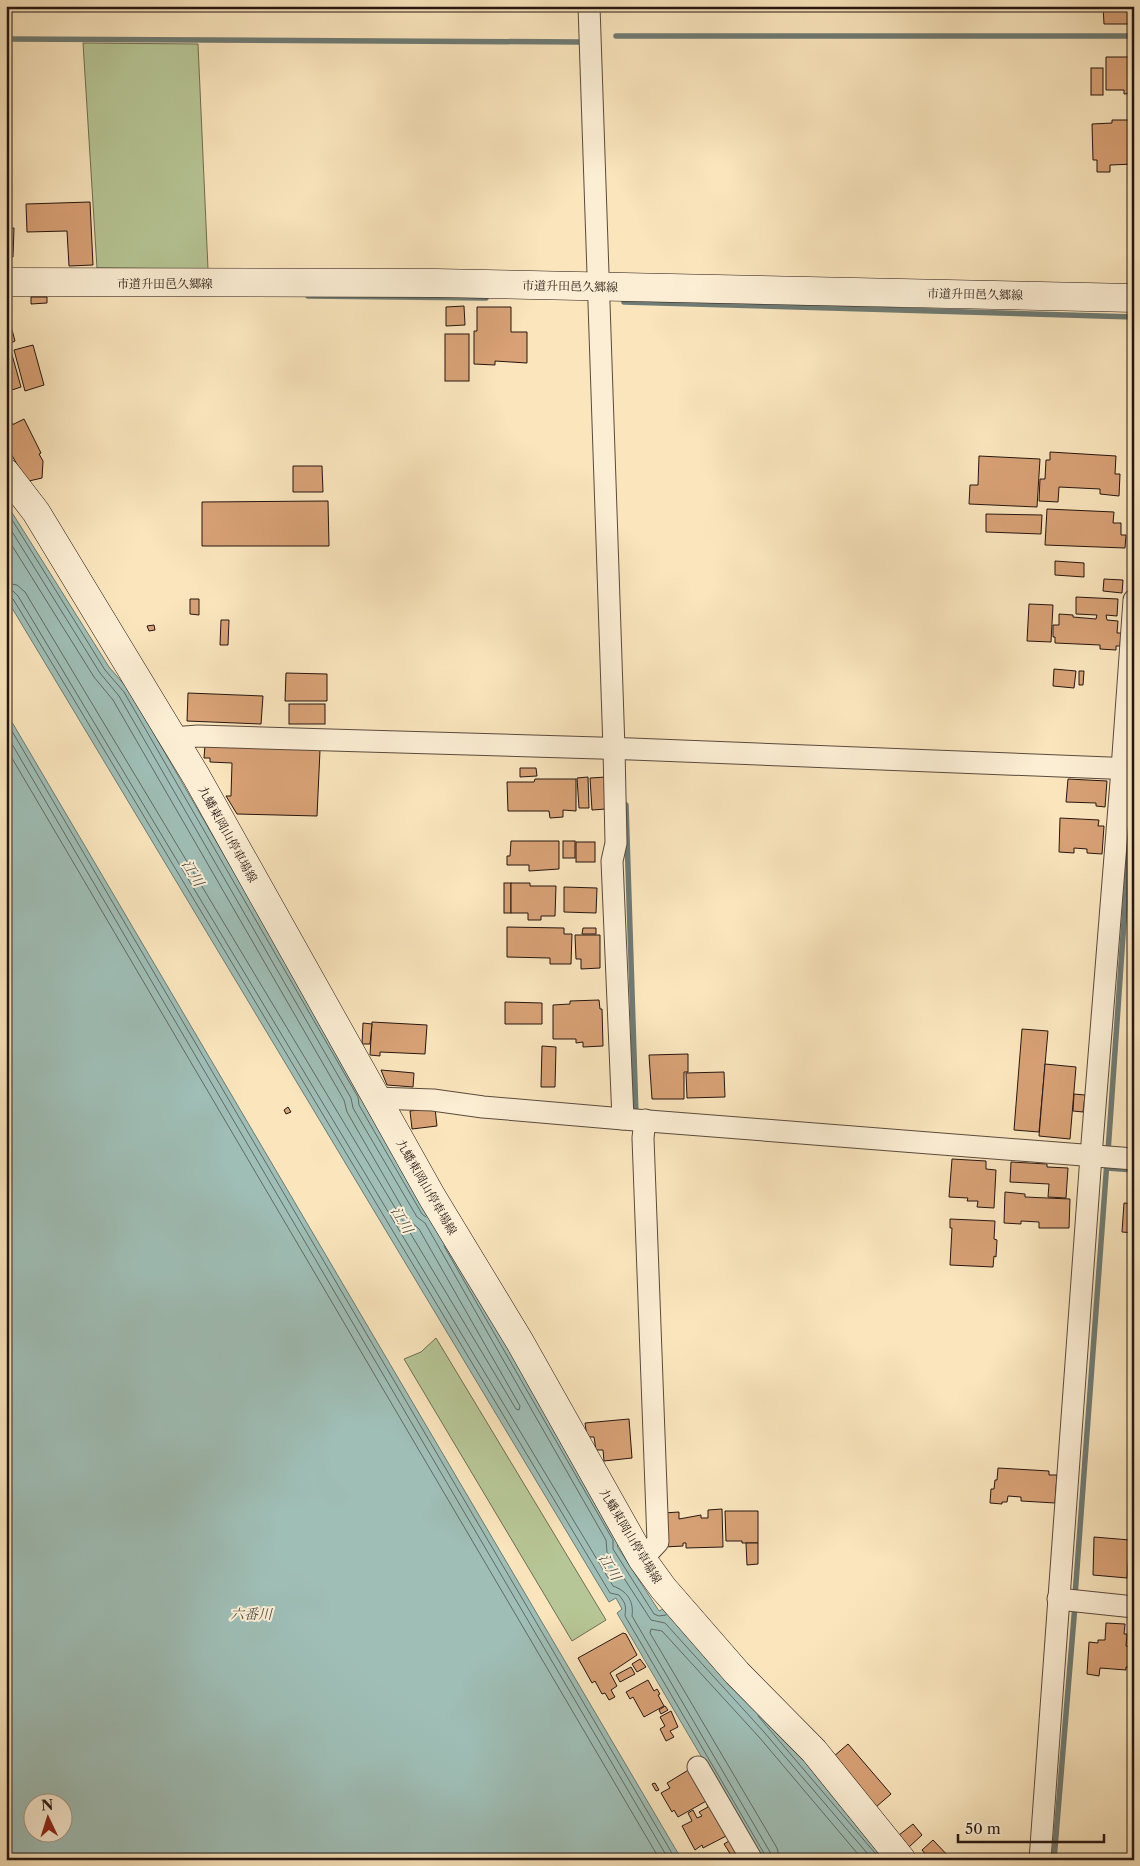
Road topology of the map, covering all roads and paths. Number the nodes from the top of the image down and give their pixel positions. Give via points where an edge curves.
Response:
1 (589, 6) edge
2 (6, 282) edge
3 (605, 287) junction
4 (1134, 298) edge
5 (6, 473) edge
6 (1134, 600) edge
7 (172, 738) junction
8 (620, 749) junction
9 (1128, 769) edge
10 (376, 1098) junction
11 (635, 1120) junction
12 (1101, 1157) junction
13 (1134, 1159) edge
14 (642, 1559) junction
15 (1069, 1600) junction
16 (1134, 1607) edge
17 (698, 1767) dead end
18 (752, 1860) edge
19 (902, 1860) edge
20 (1040, 1860) edge

1 - 3 street
2 - 3 main road, 市道升田邑久郷線 via 436,283
3 - 4 main road, 市道升田邑久郷線
3 - 8 street
5 - 7 main road, 九蟠東岡山停車場線 via 36,512
6 - 9 street
7 - 8 street via 198,736
7 - 10 main road, 九蟠東岡山停車場線
8 - 9 street
8 - 11 street via 616,843 612,861
9 - 12 street
10 - 11 street via 433,1100
10 - 14 main road, 九蟠東岡山停車場線 via 520,1342
11 - 12 street
11 - 14 street via 643,1138 658,1542
12 - 13 street
12 - 15 street
14 - 19 main road, 九蟠東岡山停車場線 via 737,1673 814,1751
15 - 16 street
15 - 20 street
17 - 18 street

